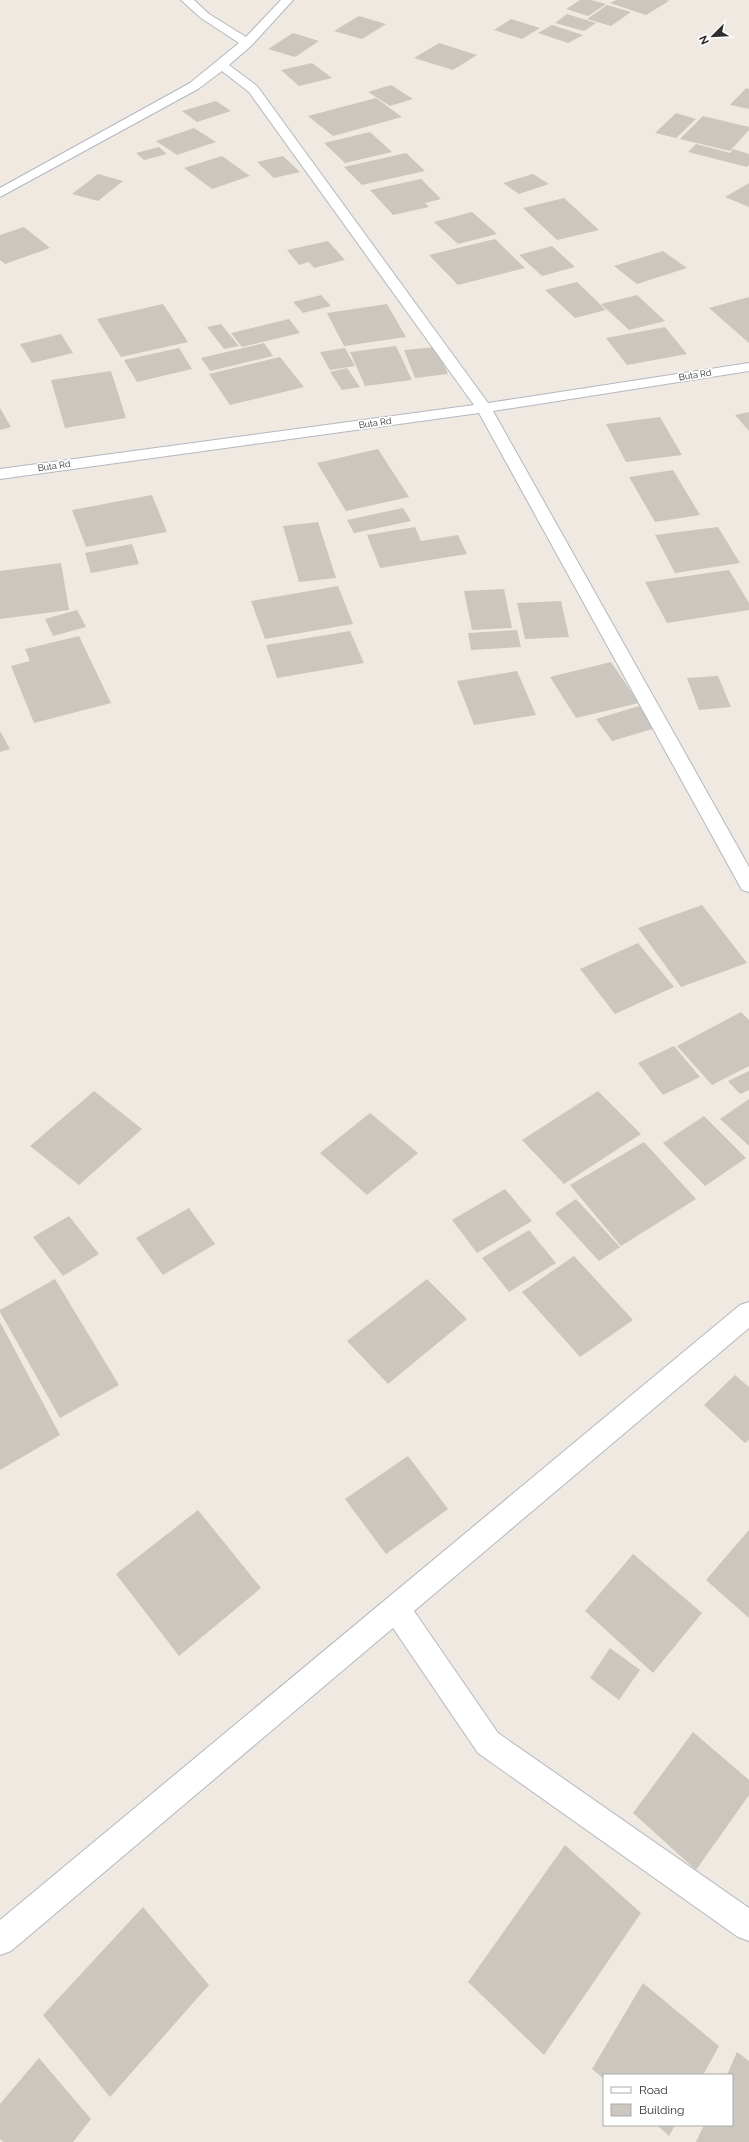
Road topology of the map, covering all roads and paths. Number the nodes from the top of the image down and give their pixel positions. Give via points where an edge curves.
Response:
1 (187, 0) edge
2 (287, 0) edge
3 (248, 43) junction
4 (223, 66) junction
5 (0, 193) edge
6 (749, 366) edge
7 (484, 408) junction
8 (0, 474) edge
9 (749, 885) edge
10 (749, 1313) edge
11 (396, 1609) junction
12 (749, 1926) edge
13 (0, 1940) edge

1 - 3 street via 205,16
2 - 3 street
3 - 4 street
4 - 5 street via 194,86
4 - 7 street via 253,89
6 - 7 street, Buta Rd
7 - 8 street, Buta Rd
7 - 9 street
10 - 11 street
11 - 12 street via 488,1743
11 - 13 street

